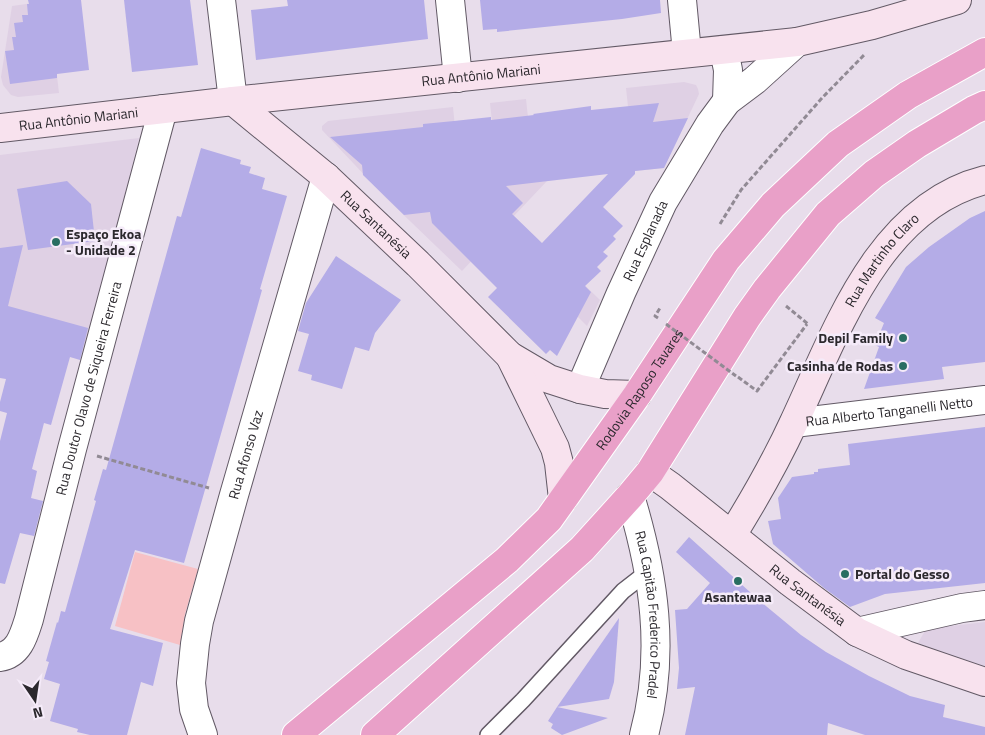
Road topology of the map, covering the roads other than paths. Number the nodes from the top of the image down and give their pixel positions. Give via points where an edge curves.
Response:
1 (221, 0) edge
2 (450, 0) edge
3 (682, 0) edge
4 (957, 0) edge
5 (917, 5) edge
6 (797, 42) junction
7 (724, 50) junction
8 (985, 52) edge
9 (687, 53) junction
10 (458, 78) junction
11 (233, 101) junction
12 (727, 101) junction
13 (985, 105) edge
14 (163, 109) junction
15 (0, 128) edge
16 (326, 177) junction
17 (985, 180) edge
18 (510, 356) junction
19 (580, 388) junction
20 (637, 395) junction
21 (985, 400) edge
22 (794, 423) junction
23 (650, 472) junction
24 (630, 496) junction
25 (563, 498) junction
26 (732, 535) junction
27 (650, 570) junction
28 (985, 605) edge
29 (857, 632) junction
30 (0, 657) edge
31 (985, 682) edge
32 (203, 735) edge
33 (296, 735) edge
34 (376, 735) edge
35 (488, 735) edge
36 (644, 735) edge

1 - 11 street
2 - 10 street
3 - 9 street
4 - 5 main road, Rua Antônio Mariani
5 - 6 main road, Rua Antônio Mariani via 872,25
6 - 7 main road, Rua Antônio Mariani
6 - 12 street, Rua Esplanada
7 - 9 main road, Rua Antônio Mariani
7 - 12 street via 728,70
8 - 20 highway, Rodovia Raposo Tavares via 908,94 838,144 773,205 726,260
9 - 10 main road, Rua Antônio Mariani
10 - 11 main road, Rua Antônio Mariani
11 - 14 main road, Rua Antônio Mariani
11 - 16 main road, Rua Santanésia
12 - 19 street, Rua Esplanada via 663,202
13 - 23 highway via 917,144 874,174 828,214 747,317
14 - 15 main road, Rua Antônio Mariani
14 - 30 street, Rua Doutor Olavo de Siqueira Ferreira via 30,619 20,643 12,652
16 - 18 main road, Rua Santanésia
16 - 32 street, Rua Afonso Vaz via 209,584 195,644 191,683 194,709
17 - 22 main road, Rua Martinho Claro via 926,209 881,255 859,286
18 - 19 main road, Rua Santanésia via 549,379
18 - 25 main road, Rua Santanésia via 556,448
19 - 20 main road, Rua Santanésia via 605,394
20 - 25 highway, Rodovia Raposo Tavares
21 - 22 street, Rua Alberto Tanganelli Netto
22 - 26 main road, Rua Martinho Claro via 767,478
23 - 24 highway
23 - 26 main road, Rua Santanésia
24 - 27 street, Rua Capitão Frederico Pradel
24 - 34 highway via 582,549
25 - 33 highway, Rodovia Raposo Tavares via 549,519 507,560
26 - 29 main road, Rua Santanésia
27 - 35 lane via 623,591
27 - 36 street, Rua Capitão Frederico Pradel via 656,639 655,673
28 - 29 street
29 - 31 main road, Rua Santanésia via 906,655

